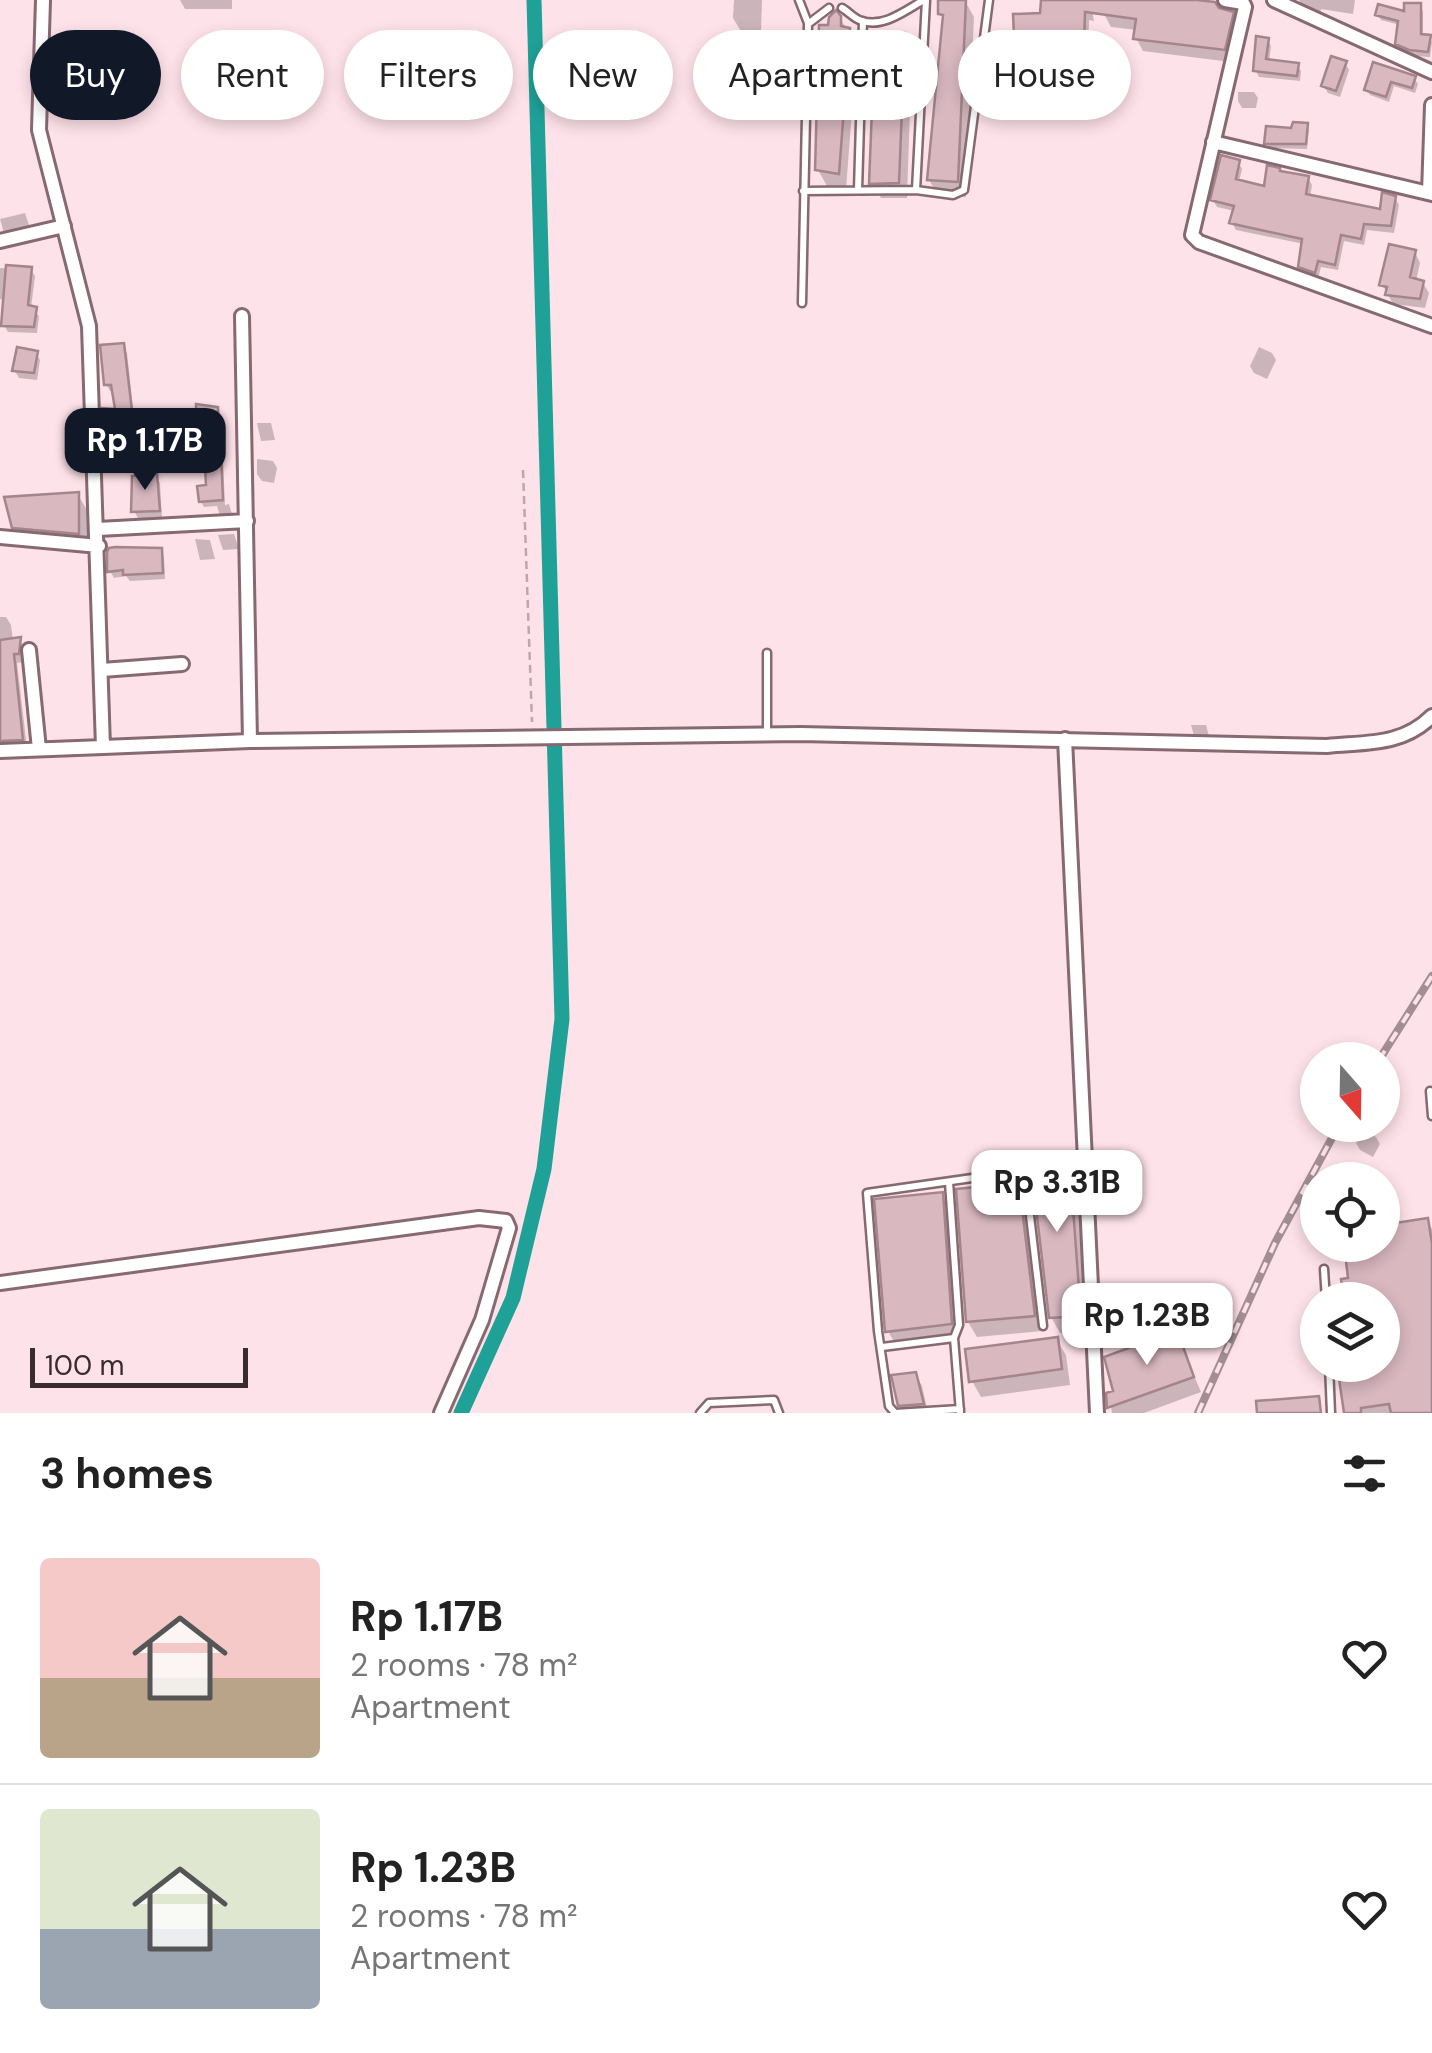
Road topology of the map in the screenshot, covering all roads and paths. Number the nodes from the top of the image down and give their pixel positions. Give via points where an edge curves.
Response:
1 (43, 0) edge
2 (799, 0) edge
3 (925, 0) edge
4 (989, 0) edge
5 (1225, 0) edge
6 (1274, 0) edge
7 (829, 8) dead end
8 (842, 8) dead end
9 (863, 21) junction
10 (808, 24) junction
11 (1432, 72) edge
12 (1432, 105) edge
13 (1212, 142) junction
14 (858, 190) junction
15 (916, 190) junction
16 (803, 191) junction
17 (1430, 194) edge
18 (64, 226) junction
19 (0, 242) edge
20 (802, 304) dead end
21 (242, 316) dead end
22 (1432, 326) edge
23 (523, 470) dead end
24 (246, 521) junction
25 (98, 530) junction
26 (0, 537) edge
27 (98, 546) junction
28 (29, 650) dead end
29 (767, 654) dead end
30 (182, 664) dead end
31 (102, 670) junction
32 (1432, 716) edge
33 (767, 734) junction
34 (535, 738) junction
35 (1065, 739) junction
36 (250, 742) junction
37 (102, 747) junction
38 (39, 750) junction
39 (0, 751) edge
40 (1430, 1091) dead end
41 (1432, 1116) edge
42 (948, 1182) junction
43 (1324, 1269) dead end
44 (1325, 1282) edge
45 (0, 1283) edge
46 (1043, 1326) dead end
47 (954, 1338) junction
48 (882, 1348) junction
49 (1330, 1382) edge
50 (960, 1411) edge
51 (441, 1413) edge
52 (700, 1413) edge
53 (778, 1413) edge
54 (1097, 1413) edge
55 (1331, 1413) edge

1 - 18 street via 39,130
2 - 10 lane
3 - 9 lane via 885,20
3 - 15 lane
4 - 15 lane via 967,186 954,195
5 - 13 street via 1246,7
6 - 11 street
7 - 10 lane
8 - 9 lane
9 - 14 lane
10 - 16 lane
12 - 17 street
13 - 17 street
13 - 22 street via 1192,226 1199,242
14 - 15 lane
14 - 16 lane
16 - 20 lane
18 - 19 street
18 - 25 street via 89,326
21 - 24 street
23 - 34 path
24 - 25 street
24 - 36 street
25 - 27 street
26 - 27 street
27 - 31 street
28 - 38 street
29 - 33 lane
30 - 31 street
31 - 37 street
32 - 35 street via 1408,736 1378,743
33 - 34 street
33 - 35 street
34 - 36 street
35 - 54 street
36 - 37 street
37 - 38 street
38 - 39 street
40 - 41 lane
42 - 46 lane via 1025,1174
42 - 47 lane via 959,1325
42 - 48 lane via 867,1194
43 - 44 lane
45 - 51 street via 460,1220 502,1220 509,1228 482,1320
47 - 48 lane
47 - 50 lane
48 - 50 lane via 890,1409
49 - 55 lane
52 - 53 lane via 709,1403 774,1400

